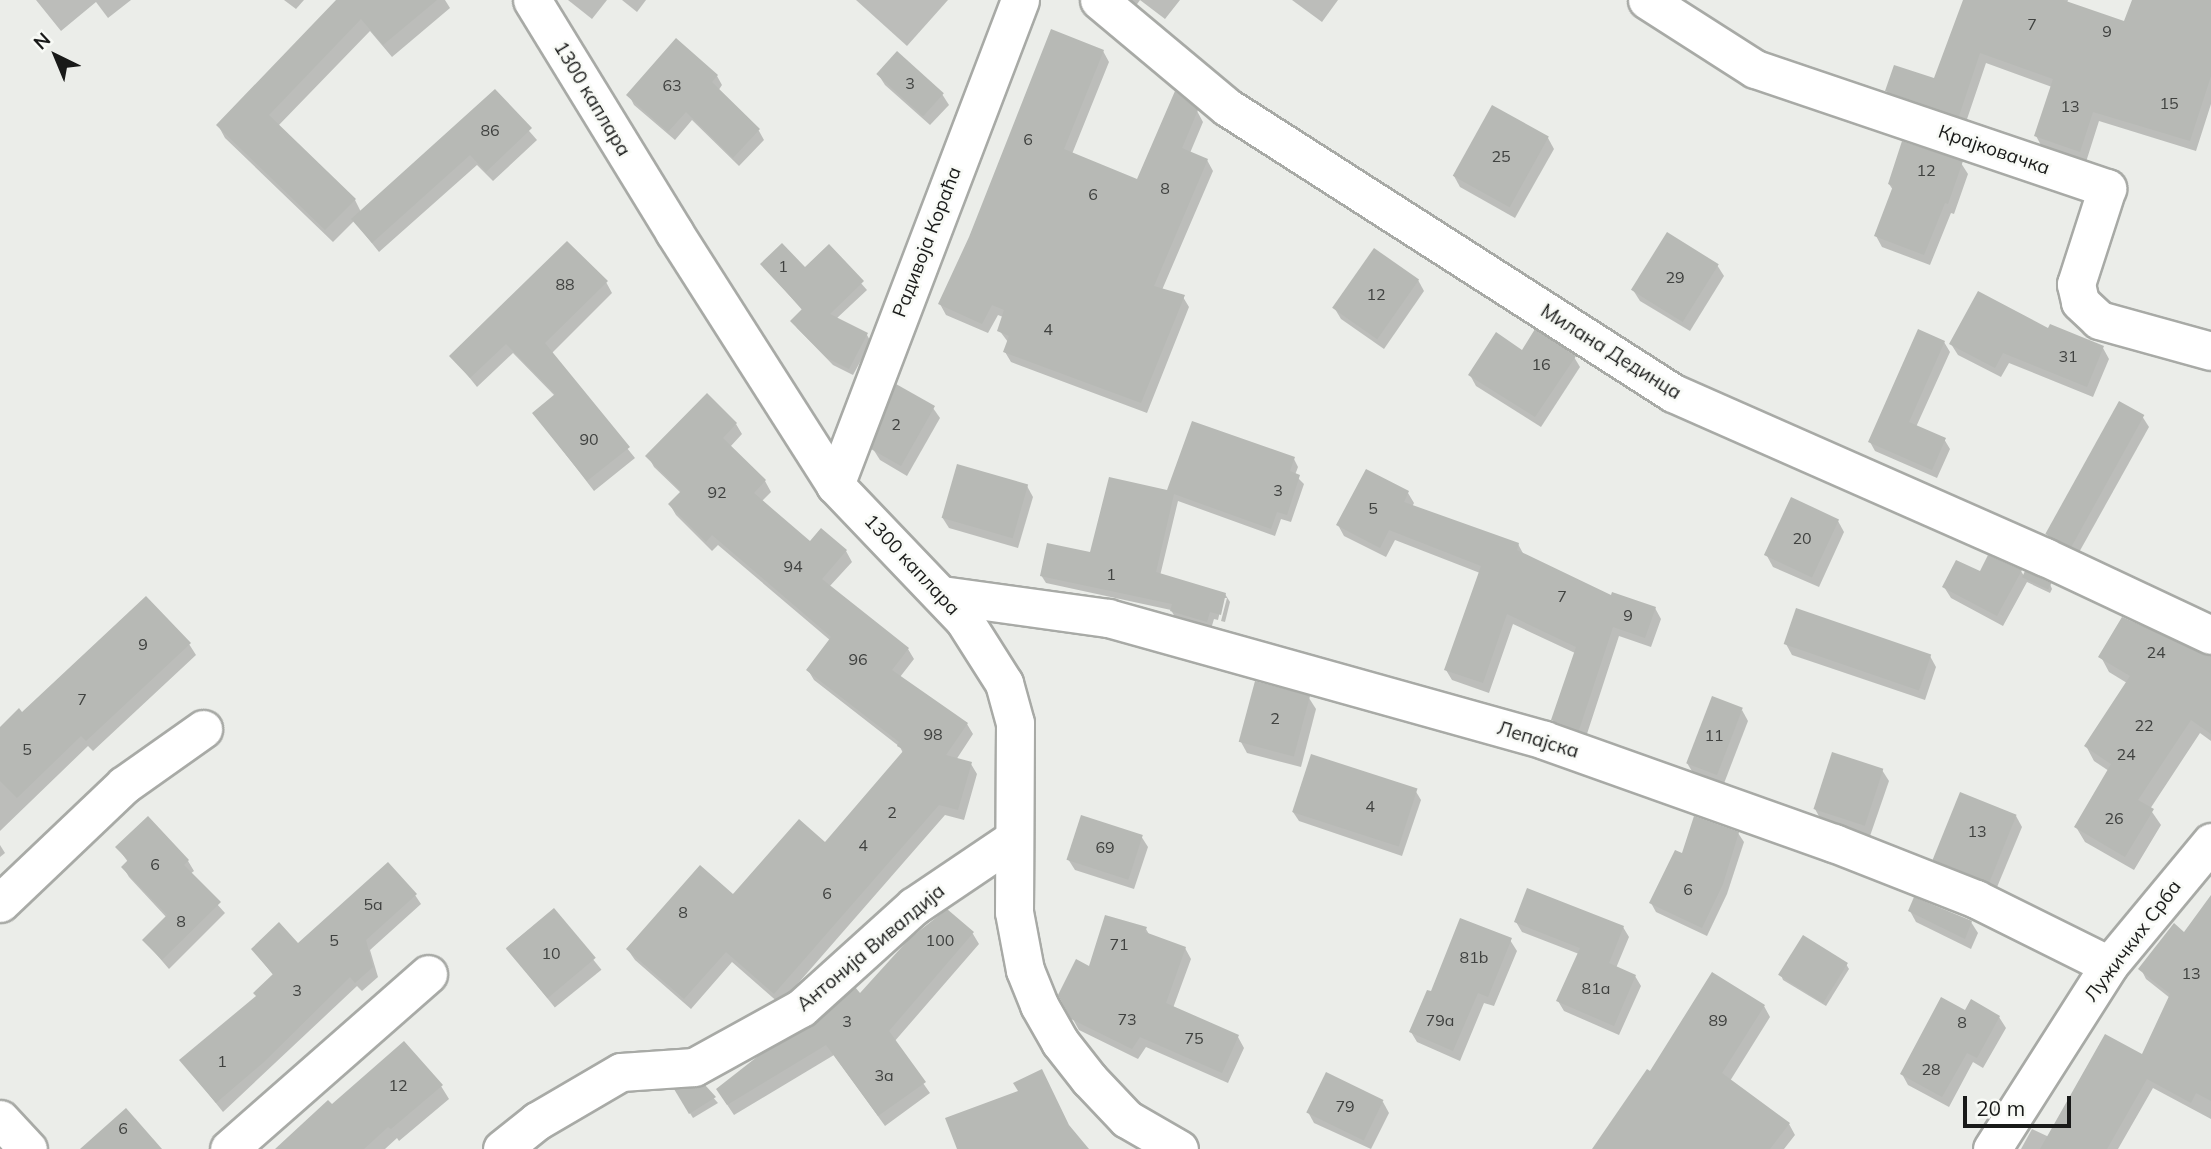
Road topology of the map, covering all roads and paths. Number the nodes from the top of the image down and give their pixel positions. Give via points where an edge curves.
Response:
1 (532, 0) edge
2 (1020, 0) edge
3 (1099, 0) edge
4 (1647, 0) edge
5 (2211, 351) edge
6 (835, 485) junction
7 (942, 595) junction
8 (2211, 635) edge
9 (203, 729) dead end
10 (1012, 840) junction
11 (2211, 842) edge
12 (0, 903) edge
13 (2109, 965) junction
14 (428, 974) dead end
15 (0, 1119) edge
16 (1132, 1134) edge
17 (28, 1149) edge
18 (229, 1149) edge
19 (502, 1149) edge
20 (1178, 1149) edge
21 (1992, 1149) edge

1 - 6 street, 1300 каплара
2 - 6 street, Радивоја Кораћа
3 - 8 street, Милана Дединца via 1227,107 1673,393
4 - 5 street, Крајковачка via 1755,69 2107,188 2076,284 2080,302 2099,320
6 - 7 street, 1300 каплара
7 - 10 street, 1300 каплара via 964,620 1004,683 1015,723
7 - 13 street, Лепајска via 1108,618 1544,740 1834,843 1976,899
9 - 12 street via 124,785
10 - 16 street, 1300 каплара via 1014,912 1025,970 1039,1005 1060,1042
10 - 19 street, Антонија Вивалдија via 914,906 801,1009 694,1067 621,1072 537,1121
11 - 13 street, Лужичких Срба
13 - 21 street, Лужичких Срба
14 - 18 street
15 - 17 street
16 - 20 street, 1300 каплара

